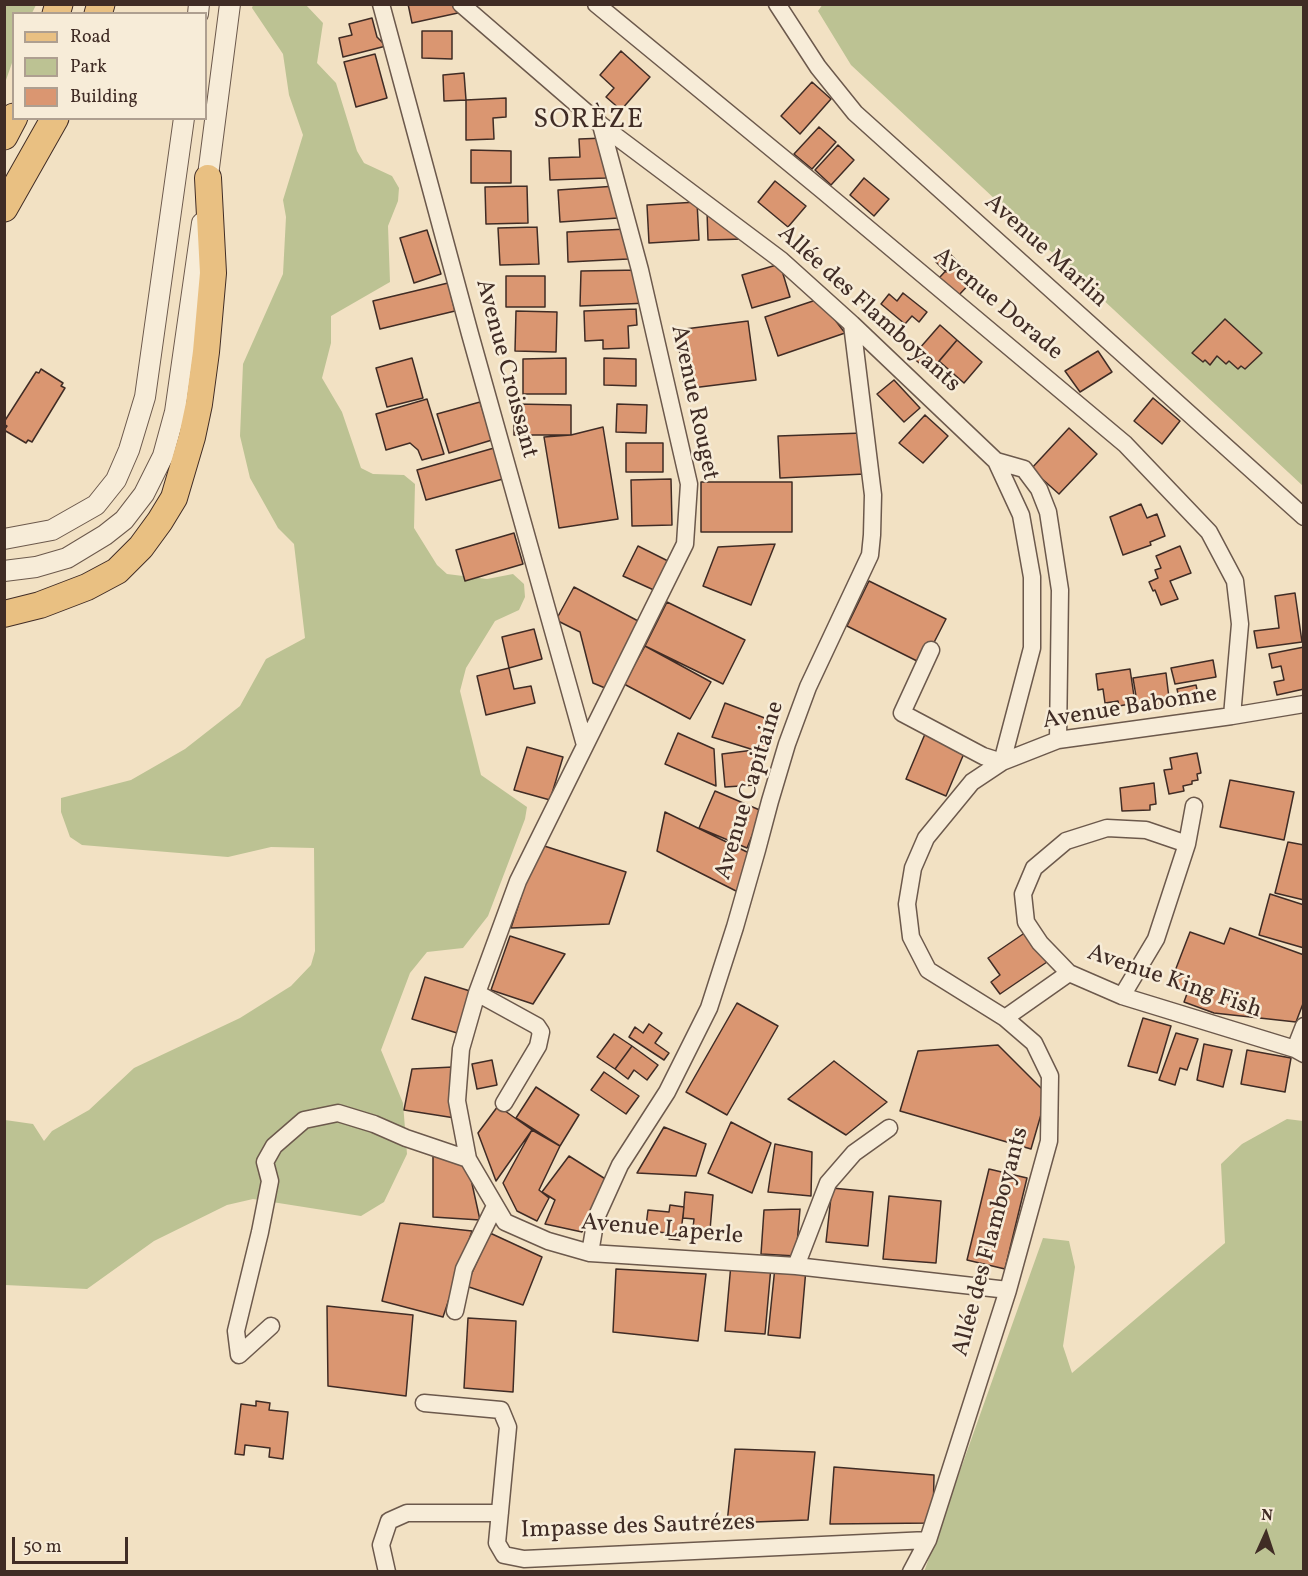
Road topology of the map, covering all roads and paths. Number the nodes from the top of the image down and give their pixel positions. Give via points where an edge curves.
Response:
1 (230, 4) edge
2 (381, 4) edge
3 (461, 4) edge
4 (596, 4) edge
5 (777, 4) edge
6 (12, 120) edge
7 (54, 120) edge
8 (184, 120) edge
9 (601, 125) junction
10 (4, 136) edge
11 (208, 178) junction
12 (4, 208) edge
13 (852, 324) junction
14 (996, 461) junction
15 (1304, 517) edge
16 (4, 539) edge
17 (4, 571) edge
18 (4, 614) edge
19 (930, 650) dead end
20 (1304, 704) edge
21 (1232, 716) junction
22 (1058, 740) junction
23 (585, 746) junction
24 (1002, 762) junction
25 (972, 782) joint
26 (1194, 806) dead end
27 (1186, 844) junction
28 (1069, 973) junction
29 (477, 993) junction
30 (1122, 996) junction
31 (1005, 1018) junction
32 (1304, 1026) edge
33 (1299, 1051) edge
34 (504, 1103) dead end
35 (889, 1128) dead end
36 (468, 1159) junction
37 (495, 1206) junction
38 (590, 1253) junction
39 (796, 1266) junction
40 (1008, 1290) junction
41 (455, 1311) dead end
42 (271, 1326) dead end
43 (424, 1402) dead end
44 (500, 1513) junction
45 (928, 1540) junction
46 (387, 1572) edge
47 (911, 1572) edge

1 - 11 street
2 - 23 street, Avenue Croissant
3 - 9 street, Allée des Flamboyants
4 - 21 street, Avenue Dorade via 1125,444 1209,532 1235,581 1240,624
5 - 15 street, Avenue Marlin via 818,68 855,113
6 - 10 highway
7 - 12 highway
8 - 16 street via 145,397 117,480 96,506 51,530
9 - 13 street, Allée des Flamboyants via 781,260
9 - 23 street, Avenue Rouget via 640,270 689,484 686,544
11 - 17 street via 175,412 163,456 144,494 124,520 67,558
11 - 18 main road via 213,273 206,352 192,437 174,498 141,547 117,571 40,605
13 - 14 street, Allée des Flamboyants
13 - 38 street, Avenue Capitaine via 873,495 870,555 808,687 787,744 709,1008 667,1092 620,1165 596,1218
14 - 22 street via 1024,469 1039,489 1048,512 1060,590
14 - 24 street, Allée des Flamboyants via 1021,515 1032,577 1032,648
19 - 24 street via 902,713
20 - 21 street, Avenue Babonne
21 - 22 street, Avenue Babonne
22 - 24 street, Avenue Babonne
23 - 29 street, Avenue Laperle via 518,881
24 - 25 street, Avenue Babonne
25 - 31 street, Allée des Flamboyants via 926,838 913,868 907,904 911,937 928,970
26 - 27 street
27 - 28 street via 1146,830 1107,828 1066,841 1034,868 1023,894 1026,922
27 - 30 street via 1156,939
28 - 30 street, Avenue King Fish
28 - 31 street, Avenue King Fish
29 - 34 street via 537,1026 541,1032 538,1046
29 - 36 street, Avenue Laperle via 461,1048 457,1101
30 - 33 street, Avenue King Fish
31 - 40 street, Allée des Flamboyants via 1034,1043 1050,1076 1049,1141
32 - 33 street
35 - 39 street via 854,1154 828,1183
36 - 37 street, Avenue Laperle
36 - 42 street via 338,1113 304,1120 274,1146 265,1162 270,1181 236,1331 239,1355
37 - 38 street, Avenue Laperle via 505,1222 548,1241
37 - 41 street via 464,1269
38 - 39 street, Avenue Laperle
39 - 40 street, Avenue Laperle
40 - 45 street, Allée des Flamboyants
43 - 44 street, Impasse des Sautrézes via 501,1410 508,1427
44 - 45 street, Impasse des Sautrézes via 497,1543 504,1555 524,1559
44 - 46 street via 408,1513 389,1521 381,1545
45 - 47 street, Allée des Flamboyants

